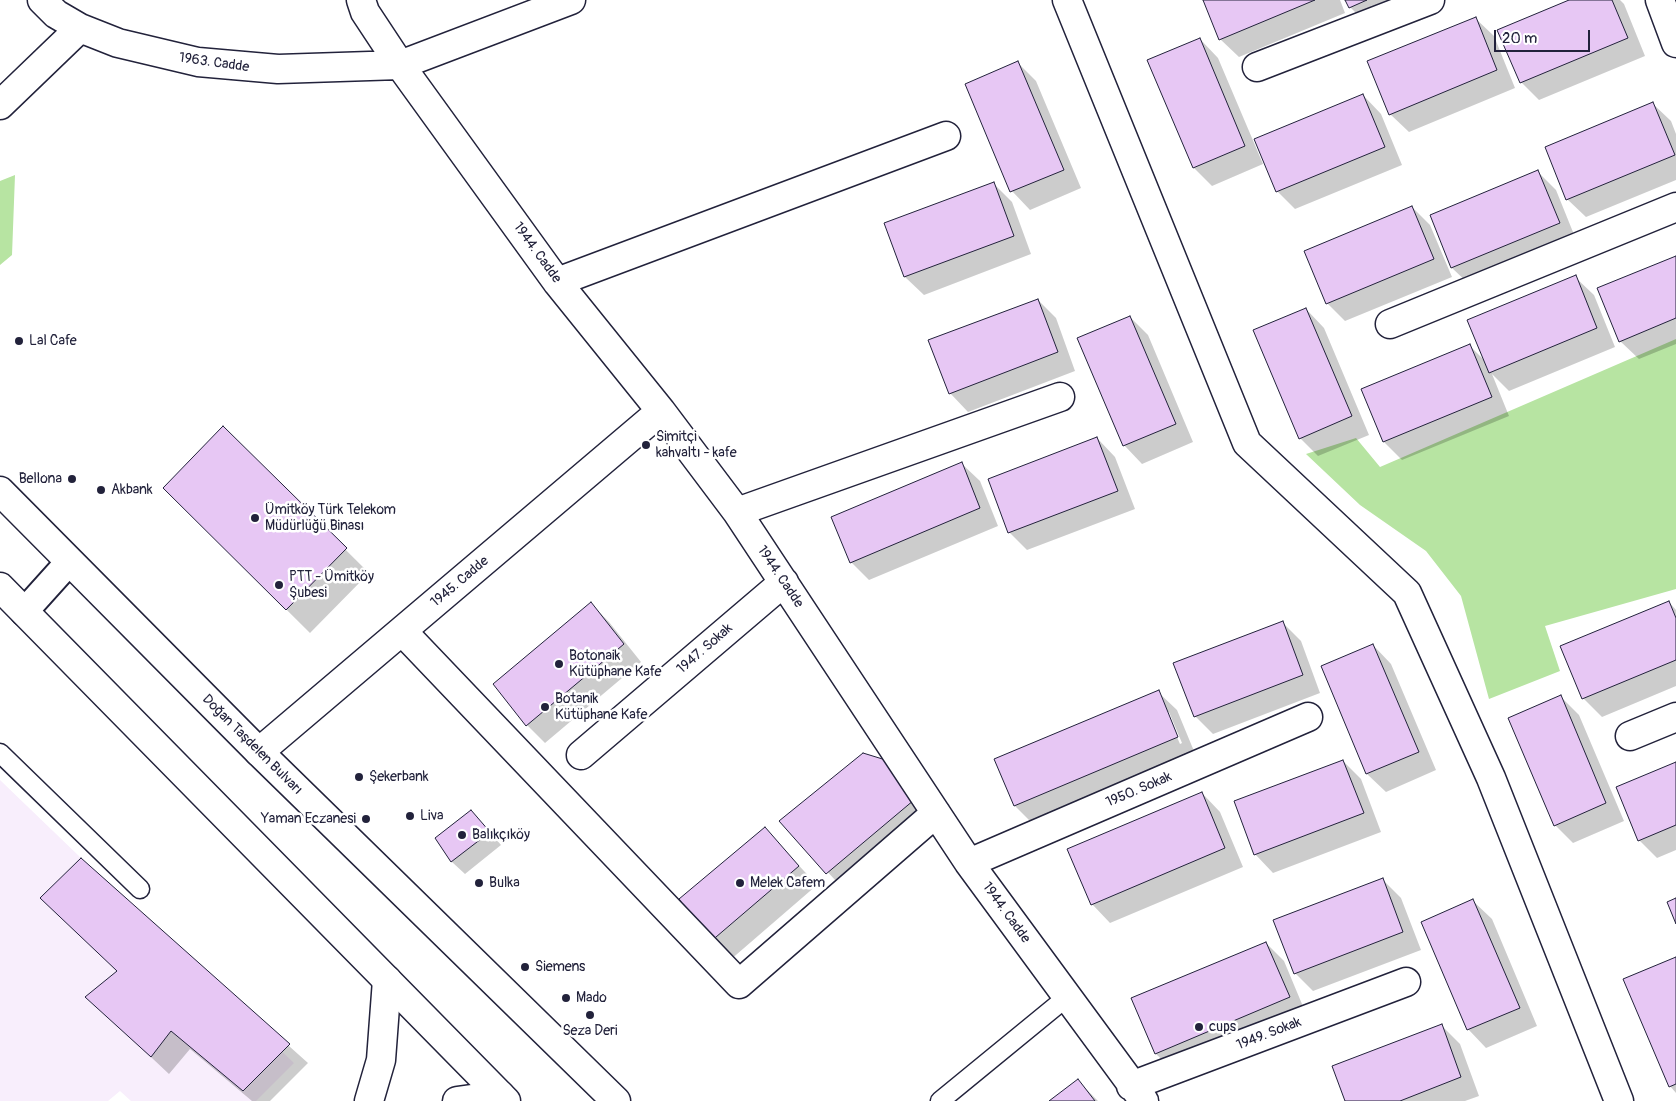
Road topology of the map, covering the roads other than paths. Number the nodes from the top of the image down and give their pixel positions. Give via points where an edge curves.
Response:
1 (42, 0) edge
2 (361, 0) edge
3 (571, 0) edge
4 (1067, 0) edge
5 (1430, 0) edge
6 (1660, 0) edge
7 (80, 28) junction
8 (1676, 43) edge
9 (400, 65) junction
10 (1257, 67) dead end
11 (0, 105) edge
12 (946, 136) dead end
13 (1676, 207) edge
14 (557, 282) junction
15 (1390, 324) dead end
16 (1060, 397) dead end
17 (661, 411) junction
18 (0, 491) edge
19 (737, 512) junction
20 (69, 562) junction
21 (784, 582) junction
22 (0, 588) edge
23 (24, 612) junction
24 (402, 631) junction
25 (1308, 717) dead end
26 (1676, 718) edge
27 (1630, 736) dead end
28 (259, 752) junction
29 (0, 753) edge
30 (581, 755) dead end
31 (936, 813) junction
32 (969, 863) junction
33 (140, 890) dead end
34 (387, 980) junction
35 (1406, 982) dead end
36 (1067, 997) junction
37 (1138, 1094) edge
38 (503, 1098) edge
39 (369, 1101) edge
40 (457, 1101) edge
41 (616, 1101) edge
42 (940, 1101) edge
43 (1619, 1101) edge

1 - 7 street, 1963. Cadde via 56,14
2 - 9 street, 1944. Cadde via 365,12
3 - 9 street, 1963. Cadde
4 - 43 street via 1247,443 1407,593 1491,778
5 - 10 street
6 - 8 street
7 - 9 street, 1963. Cadde via 156,53 241,68
7 - 11 street
9 - 14 street, 1944. Cadde
12 - 14 street
13 - 15 street
14 - 17 street, 1944. Cadde
16 - 19 street
17 - 19 street, 1944. Cadde
17 - 24 street, 1945. Cadde
18 - 20 street, Doğan Taşdelen Bulvarı
19 - 21 street, 1944. Cadde
20 - 23 street
20 - 28 street, Doğan Taşdelen Bulvarı
21 - 30 street, 1947. Sokak
21 - 31 street, 1944. Cadde
22 - 23 street
23 - 34 street
24 - 28 street, 1945. Cadde
24 - 31 street via 740,984
25 - 32 street, 1950. Sokak
26 - 27 street
28 - 41 street, Doğan Taşdelen Bulvarı
29 - 33 lane
31 - 32 street, 1944. Cadde
32 - 36 street, 1944. Cadde
34 - 38 street
34 - 39 street via 381,1060
35 - 37 street, 1949. Sokak
36 - 37 street, 1944. Cadde
36 - 42 lane
38 - 40 street

